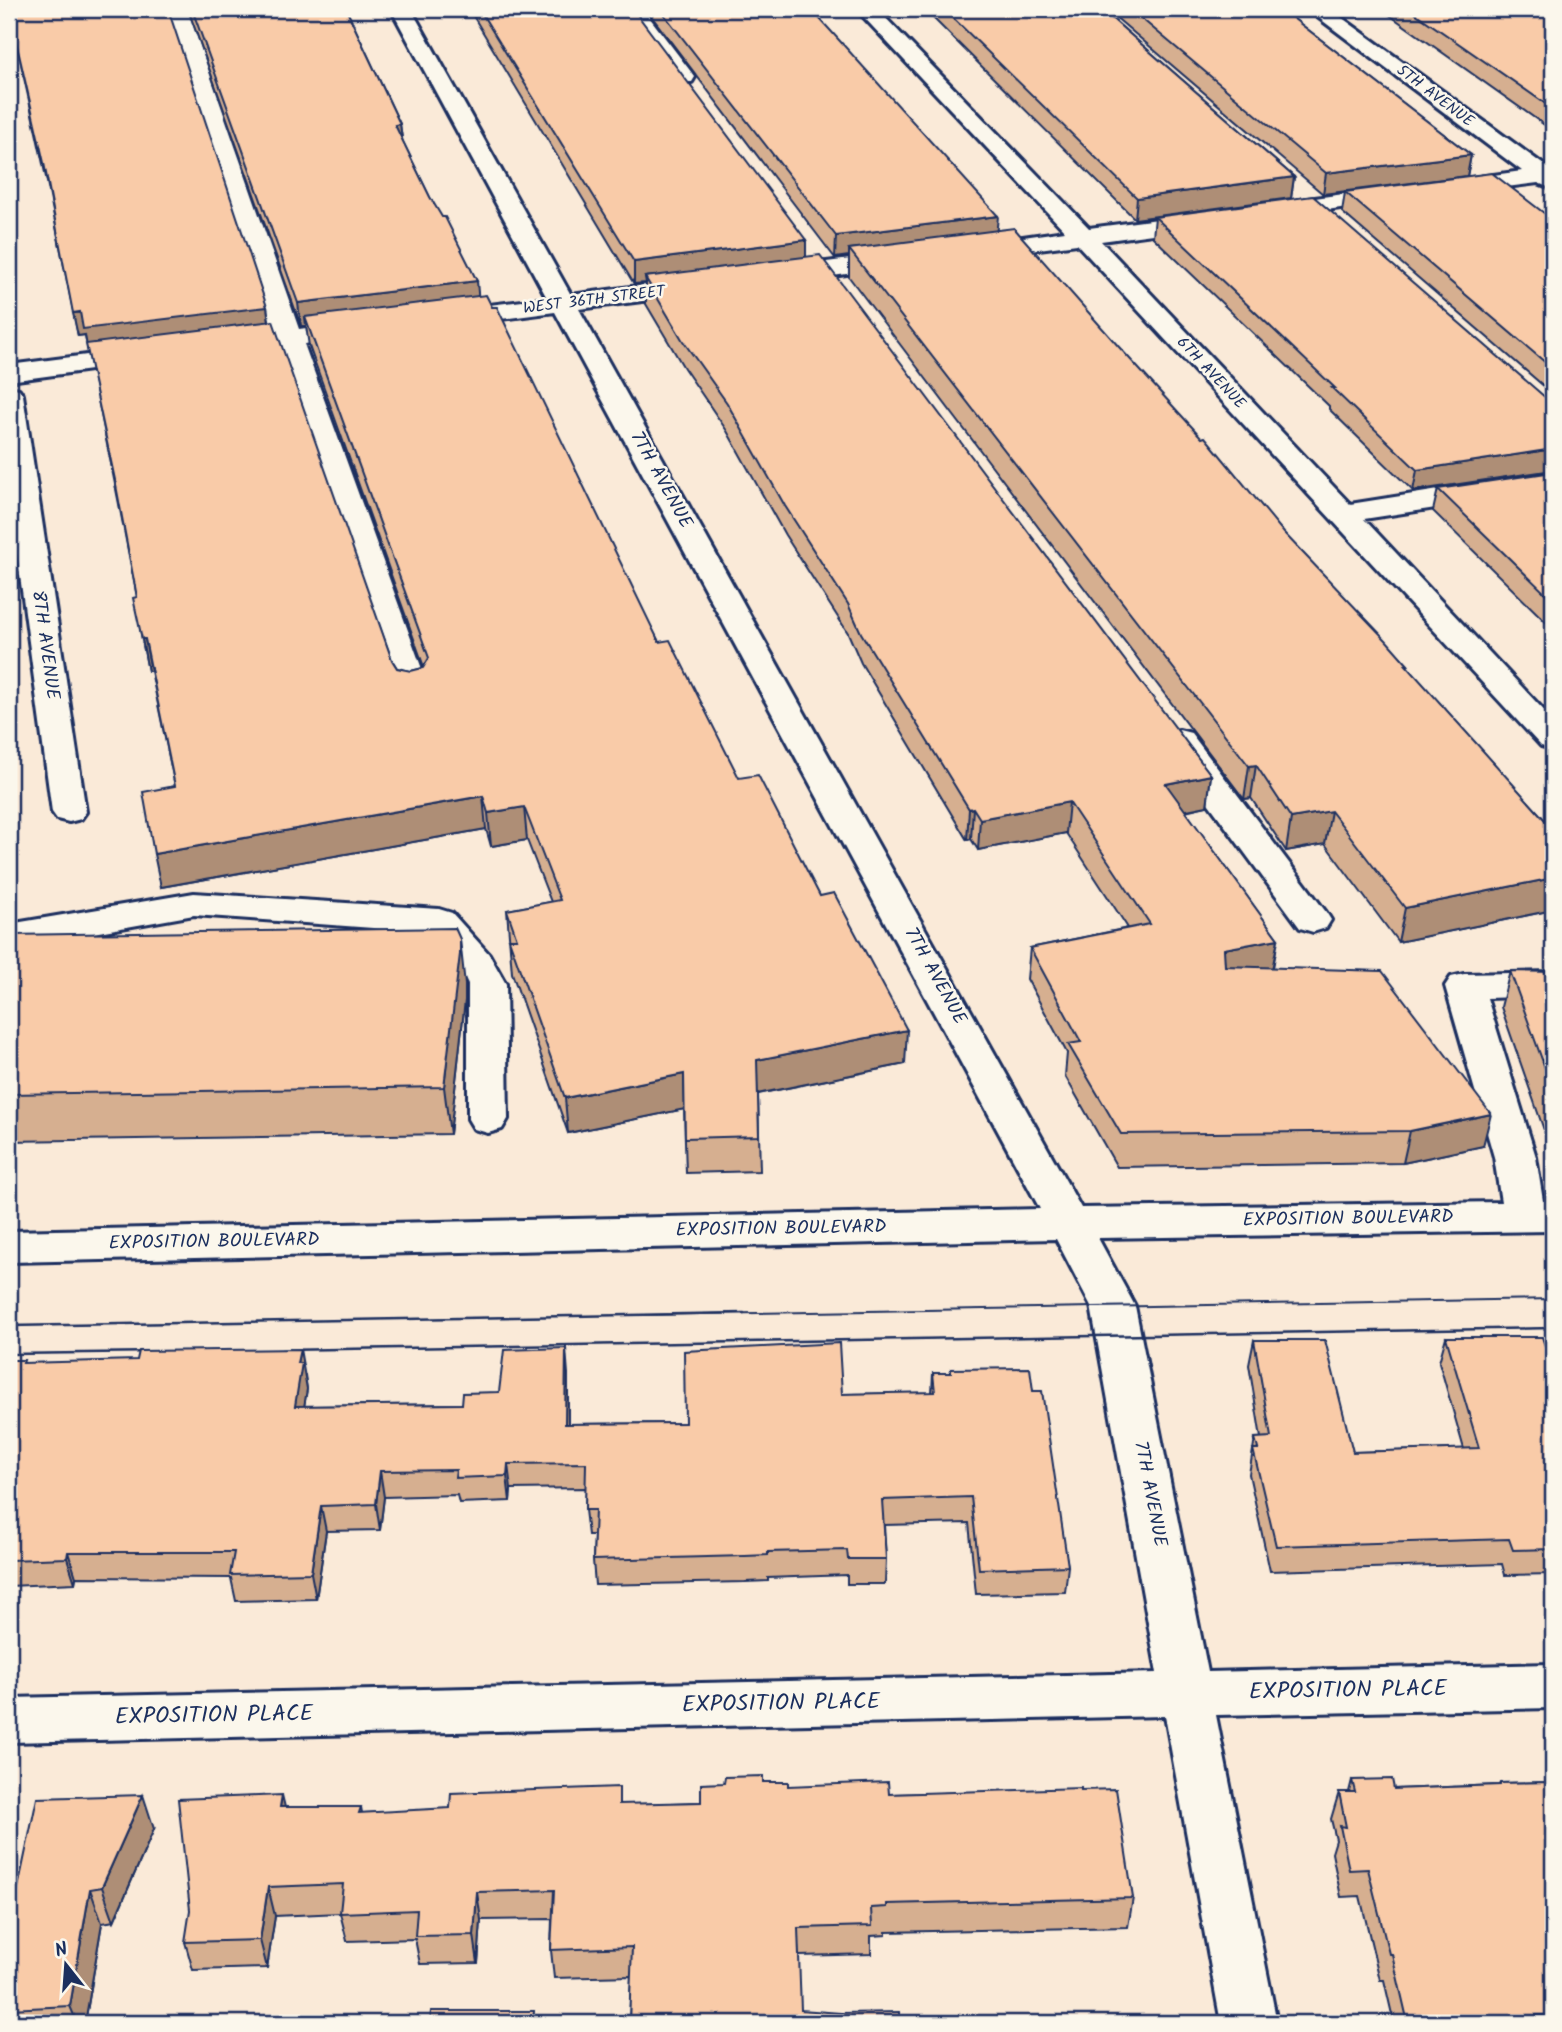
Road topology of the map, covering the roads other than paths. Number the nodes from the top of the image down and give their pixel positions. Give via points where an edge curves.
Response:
1 (177, 9) edge
2 (401, 9) edge
3 (633, 9) edge
4 (866, 9) edge
5 (1317, 9) edge
6 (698, 96) edge
7 (1550, 177) edge
8 (1296, 187) edge
9 (1316, 205) junction
10 (1248, 214) edge
11 (1220, 218) edge
12 (1337, 223) edge
13 (1083, 236) junction
14 (948, 254) edge
15 (921, 257) edge
16 (759, 278) edge
17 (718, 284) edge
18 (564, 304) junction
19 (426, 321) edge
20 (386, 326) edge
21 (291, 338) junction
22 (197, 349) edge
23 (170, 353) edge
24 (9, 373) edge
25 (9, 395) edge
26 (1553, 481) edge
27 (1343, 514) junction
28 (414, 691) edge
29 (1162, 718) edge
30 (1553, 739) edge
31 (69, 812) dead end
32 (1314, 920) dead end
33 (9, 936) edge
34 (1553, 984) edge
35 (488, 1119) dead end
36 (1539, 1216) edge
37 (1071, 1223) junction
38 (9, 1247) edge
39 (1553, 1686) edge
40 (1189, 1695) junction
41 (9, 1720) edge
42 (1249, 2023) edge

1 - 21 street
2 - 18 street, 7TH AVENUE
3 - 6 street
4 - 13 street, 6TH AVENUE
5 - 7 street, 5TH AVENUE
7 - 9 street
8 - 9 street
9 - 10 street
9 - 12 street
11 - 13 street
13 - 14 street
13 - 27 street, 6TH AVENUE
15 - 16 street
17 - 18 street, WEST 36TH STREET
18 - 19 street, WEST 36TH STREET
18 - 37 street, 7TH AVENUE
20 - 21 street
21 - 22 street
21 - 28 street
23 - 24 street
25 - 31 street, 8TH AVENUE
26 - 27 street
27 - 30 street, 6TH AVENUE
29 - 32 street
33 - 35 street via 194,904 439,921 476,962 487,984
34 - 36 street via 1464,986 1515,1157
36 - 37 street, EXPOSITION BOULEVARD
37 - 38 street, EXPOSITION BOULEVARD
37 - 40 street, 7TH AVENUE via 1113,1306
39 - 40 street, EXPOSITION PLACE
40 - 41 street, EXPOSITION PLACE
40 - 42 street, 7TH AVENUE

